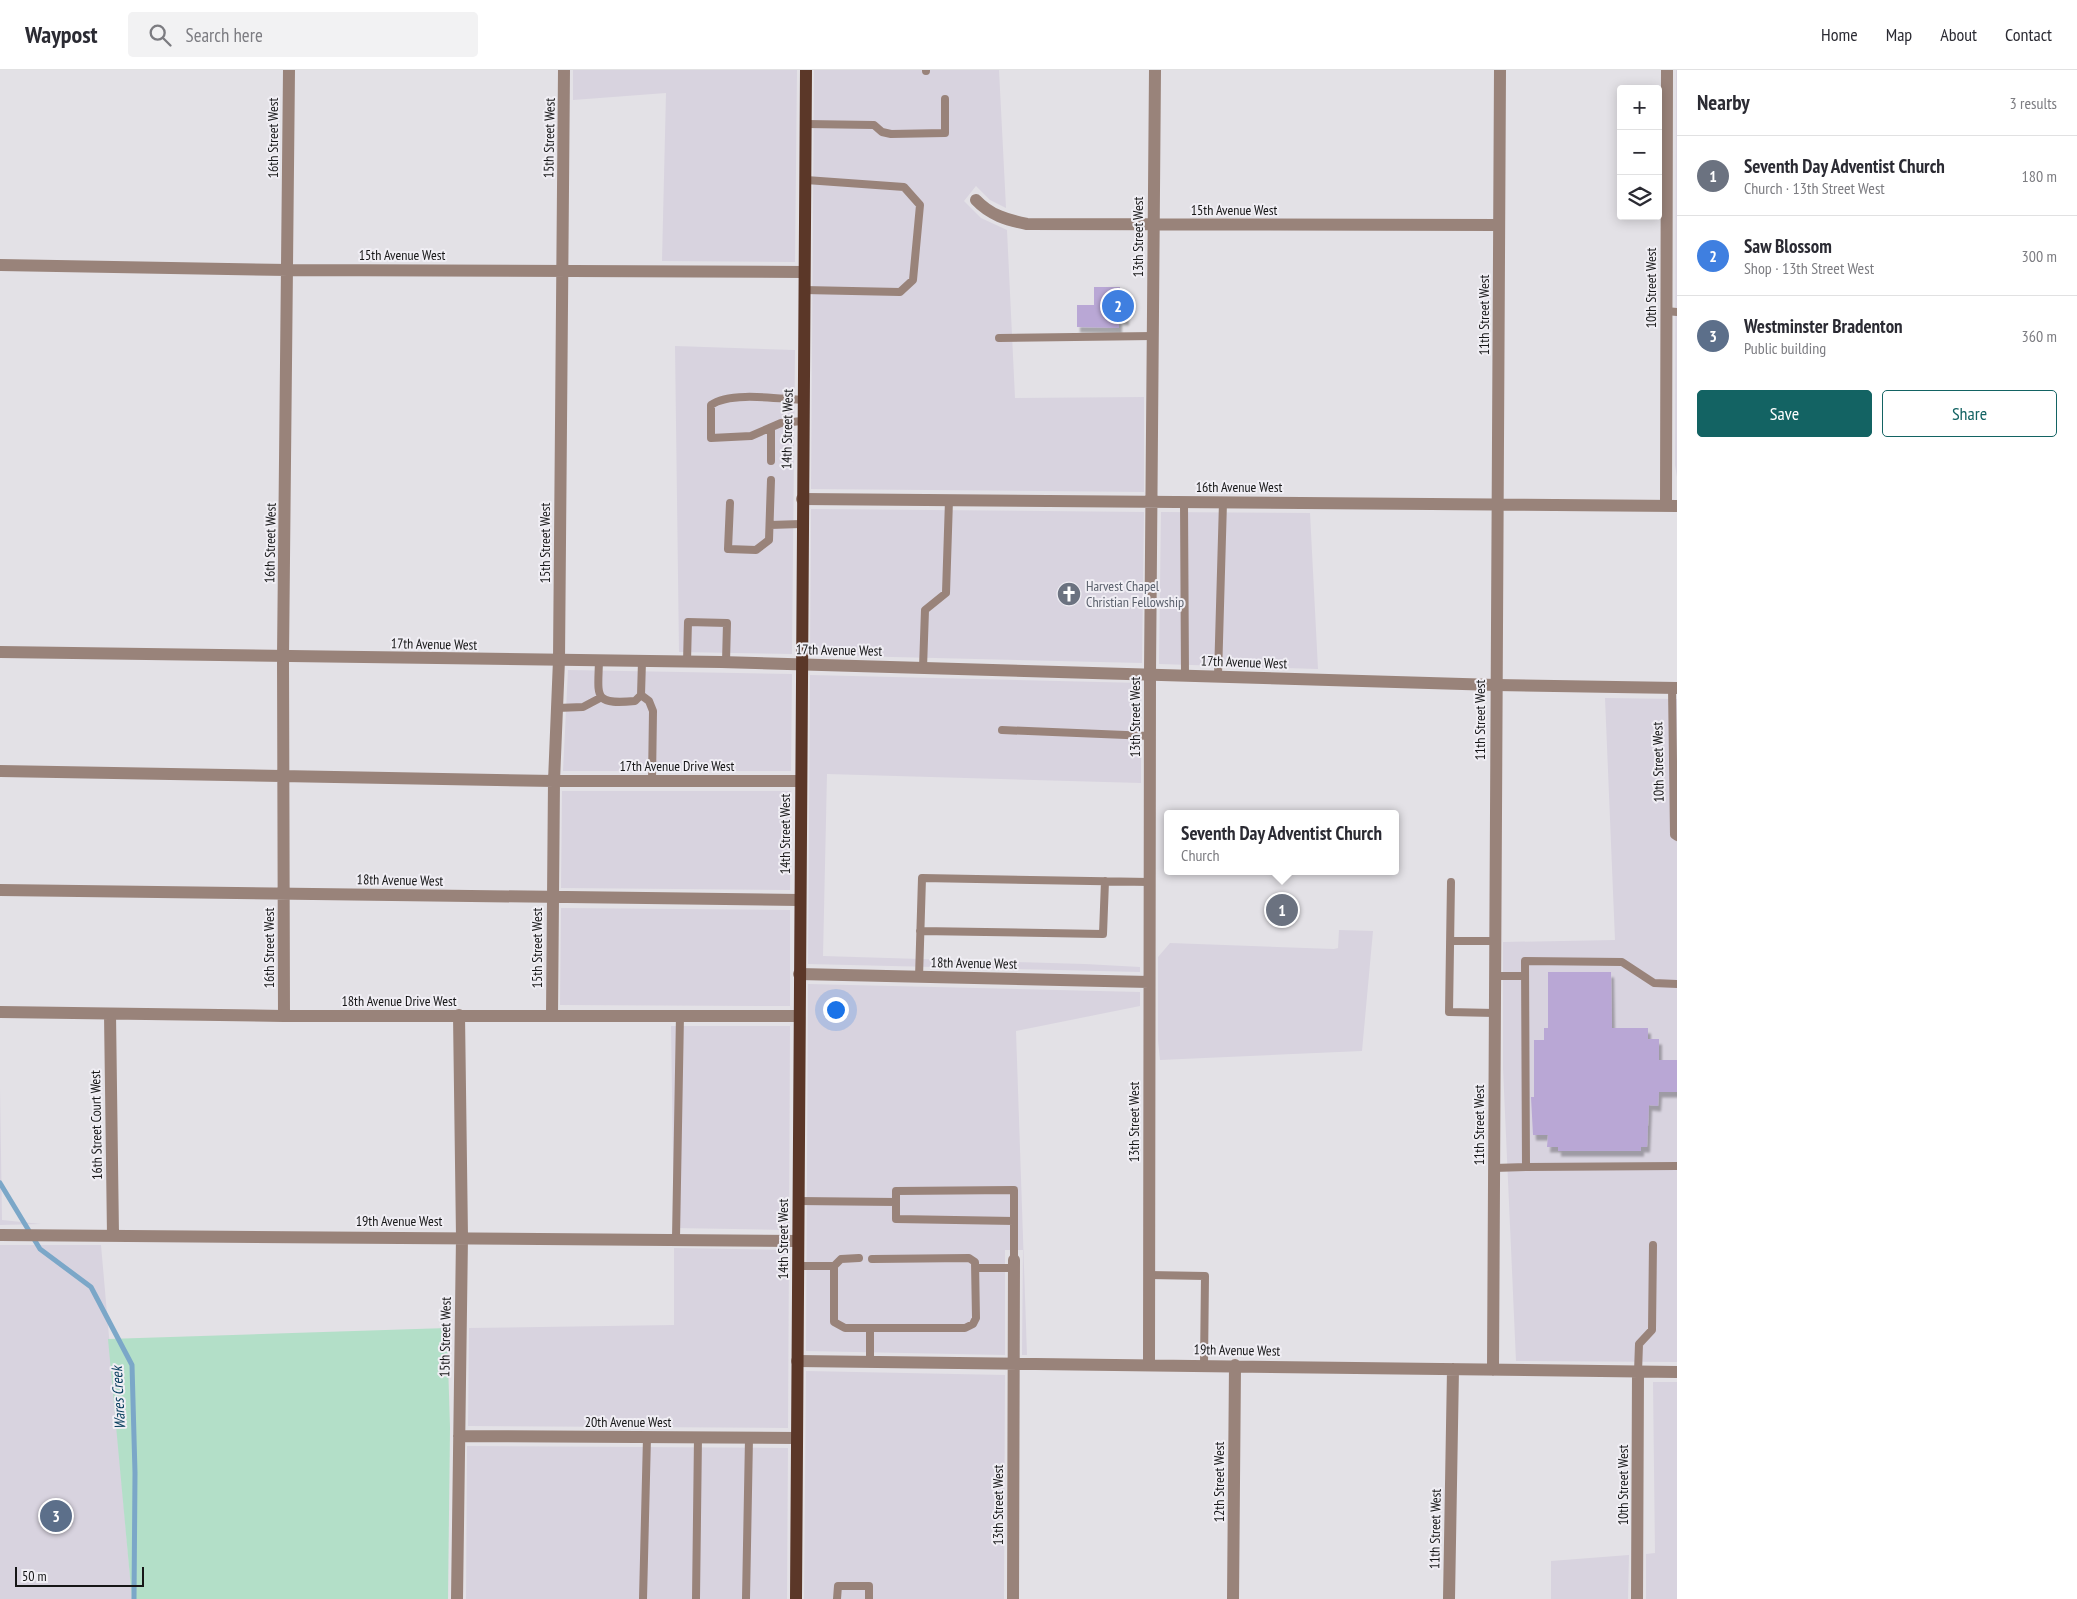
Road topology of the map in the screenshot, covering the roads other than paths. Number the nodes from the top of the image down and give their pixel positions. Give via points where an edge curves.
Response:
1 (289, 70) edge
2 (564, 70) edge
3 (806, 70) edge
4 (1155, 70) edge
5 (1500, 70) edge
6 (1667, 70) edge
7 (945, 99) dead end
8 (806, 124) junction
9 (806, 180) junction
10 (976, 200) dead end
11 (1153, 225) junction
12 (1499, 225) junction
13 (0, 265) edge
14 (288, 270) junction
15 (562, 270) junction
16 (804, 272) junction
17 (804, 290) junction
18 (1672, 312) edge
19 (1153, 336) junction
20 (999, 338) dead end
21 (803, 400) junction
22 (802, 421) junction
23 (771, 428) junction
24 (771, 461) dead end
25 (771, 480) dead end
26 (802, 499) junction
27 (949, 500) junction
28 (1153, 502) junction
29 (1184, 502) junction
30 (1223, 502) junction
31 (730, 503) dead end
32 (1498, 505) junction
33 (1671, 506) edge
34 (801, 524) junction
35 (770, 525) junction
36 (0, 652) edge
37 (283, 657) junction
38 (559, 660) junction
39 (599, 661) junction
40 (642, 661) junction
41 (687, 662) junction
42 (726, 662) junction
43 (801, 664) junction
44 (923, 668) junction
45 (1150, 674) junction
46 (1185, 675) junction
47 (1218, 676) junction
48 (1496, 685) junction
49 (1675, 688) edge
50 (641, 695) junction
51 (600, 698) junction
52 (557, 708) junction
53 (1002, 730) dead end
54 (1150, 736) junction
55 (0, 771) edge
56 (1675, 771) edge
57 (284, 776) junction
58 (554, 781) junction
59 (652, 781) junction
60 (800, 781) junction
61 (1676, 836) edge
62 (1105, 881) junction
63 (1149, 882) junction
64 (1451, 882) dead end
65 (0, 890) edge
66 (284, 893) junction
67 (552, 898) junction
68 (799, 900) junction
69 (920, 932) junction
70 (1494, 941) junction
71 (1450, 942) junction
72 (799, 974) junction
73 (1494, 976) junction
74 (1525, 976) junction
75 (919, 977) junction
76 (1149, 982) junction
77 (1677, 984) edge
78 (0, 1012) edge
79 (1494, 1013) junction
80 (110, 1014) junction
81 (459, 1015) junction
82 (552, 1015) junction
83 (680, 1015) junction
84 (284, 1016) junction
85 (798, 1016) junction
86 (1677, 1166) edge
87 (1526, 1167) junction
88 (1494, 1168) junction
89 (798, 1201) junction
90 (896, 1202) junction
91 (1014, 1221) junction
92 (0, 1235) edge
93 (113, 1235) junction
94 (462, 1237) junction
95 (676, 1238) junction
96 (798, 1241) junction
97 (1653, 1245) dead end
98 (859, 1258) dead end
99 (872, 1258) dead end
100 (1014, 1264) junction
101 (797, 1266) junction
102 (834, 1266) junction
103 (976, 1268) junction
104 (1149, 1275) junction
105 (870, 1328) junction
106 (797, 1361) junction
107 (870, 1362) junction
108 (1149, 1364) junction
109 (1204, 1364) junction
110 (1014, 1365) junction
111 (1234, 1365) junction
112 (1453, 1369) junction
113 (1493, 1370) junction
114 (1638, 1372) junction
115 (1677, 1372) edge
116 (459, 1436) junction
117 (647, 1437) junction
118 (698, 1437) junction
119 (750, 1438) junction
120 (797, 1438) junction
121 (457, 1599) edge
122 (644, 1599) edge
123 (696, 1599) edge
124 (746, 1599) edge
125 (796, 1599) edge
126 (837, 1599) edge
127 (869, 1599) edge
128 (1013, 1599) edge
129 (1233, 1599) edge
130 (1449, 1599) edge
131 (1637, 1599) edge

1 - 14 street, 16th Street West
2 - 15 street, 15th Street West
3 - 8 main road, 14th Street West
4 - 11 street, 13th Street West
5 - 12 street, 11th Street West
6 - 18 street, 10th Street West
7 - 8 lane via 945,133 891,134 874,125
8 - 9 main road, 14th Street West
9 - 16 main road, 14th Street West
9 - 17 lane via 904,187 920,206 914,280 900,292
10 - 11 street, 15th Avenue West via 985,209 1008,220 1027,224
11 - 12 street, 15th Avenue West
11 - 19 street, 13th Street West
12 - 32 street, 11th Street West
13 - 14 street, 15th Avenue West
14 - 15 street, 15th Avenue West
14 - 37 street, 16th Street West
15 - 16 street, 15th Avenue West
15 - 38 street, 15th Street West
16 - 17 main road, 14th Street West
17 - 21 main road, 14th Street West
18 - 33 street, 10th Street West
19 - 20 lane
19 - 28 street, 13th Street West
21 - 22 main road, 14th Street West
21 - 23 lane via 745,398 718,400 712,405 711,438 751,436
22 - 23 lane via 781,423
22 - 26 main road, 14th Street West
23 - 24 lane
25 - 35 lane
26 - 27 street, 16th Avenue West
26 - 34 main road, 14th Street West
27 - 28 street, 16th Avenue West
27 - 44 lane via 946,593 925,610
28 - 29 street, 16th Avenue West
28 - 45 street, 13th Street West
29 - 30 street, 16th Avenue West
29 - 46 lane
30 - 32 street, 16th Avenue West
30 - 47 lane
31 - 35 lane via 728,549 756,550 770,540
32 - 33 street, 16th Avenue West
32 - 48 street, 11th Street West
34 - 35 lane
34 - 43 main road, 14th Street West
36 - 37 street, 17th Avenue West
37 - 38 street, 17th Avenue West
37 - 57 street, 16th Street West
38 - 39 street, 17th Avenue West
38 - 52 street, 15th Street West
39 - 40 street, 17th Avenue West
39 - 51 lane
40 - 41 street, 17th Avenue West
40 - 50 lane
41 - 42 street, 17th Avenue West
41 - 42 lane via 688,622 727,623
42 - 43 street, 17th Avenue West
43 - 44 street, 17th Avenue West
43 - 60 main road, 14th Street West
44 - 45 street, 17th Avenue West
45 - 46 street, 17th Avenue West
45 - 54 street, 13th Street West
46 - 47 street, 17th Avenue West
47 - 48 street, 17th Avenue West
48 - 49 street, 17th Avenue West
48 - 70 street, 11th Street West
49 - 56 lane, 10th Street West
50 - 51 lane via 635,701 620,703
50 - 59 lane via 649,701 653,711
51 - 52 lane via 583,707
52 - 58 street, 15th Street West
53 - 54 lane
54 - 63 street, 13th Street West
55 - 57 street, 17th Avenue Drive West
56 - 61 lane, 10th Street West
57 - 58 street, 17th Avenue Drive West
57 - 66 street, 16th Street West
58 - 59 street, 17th Avenue Drive West
58 - 67 street, 15th Street West
59 - 60 street, 17th Avenue Drive West
60 - 68 main road, 14th Street West
62 - 63 lane
62 - 69 lane via 1103,934
62 - 69 lane via 922,878
63 - 76 street, 13th Street West
64 - 71 lane
65 - 66 street, 18th Avenue West
66 - 67 street, 18th Avenue West
66 - 84 street, 16th Street West
67 - 68 street, 18th Avenue West
67 - 82 street, 15th Street West
68 - 72 main road, 14th Street West
69 - 75 lane
70 - 71 lane
70 - 73 street, 11th Street West
71 - 79 lane via 1449,1012
72 - 75 street, 18th Avenue West
72 - 85 main road, 14th Street West
73 - 74 lane
73 - 79 street, 11th Street West
74 - 77 lane via 1525,961 1622,962 1654,983
74 - 87 lane
75 - 76 street, 18th Avenue West
76 - 104 street, 13th Street West
78 - 80 street, 18th Avenue Drive West
79 - 88 street, 11th Street West
80 - 84 street, 18th Avenue Drive West
80 - 93 street, 16th Street Court West
81 - 82 street, 18th Avenue Drive West
81 - 84 street, 18th Avenue Drive West
81 - 94 street, 15th Street West
82 - 83 street, 18th Avenue Drive West
83 - 85 street, 18th Avenue Drive West
83 - 95 lane
85 - 89 main road, 14th Street West
86 - 87 lane
87 - 88 lane
88 - 113 street, 11th Street West
89 - 90 lane
89 - 96 main road, 14th Street West
90 - 91 lane via 896,1219
90 - 91 lane via 896,1191 1014,1190
91 - 100 lane
92 - 93 street, 19th Avenue West
93 - 94 street, 19th Avenue West
94 - 95 street, 19th Avenue West
94 - 116 street, 15th Street West
95 - 96 street, 19th Avenue West
96 - 101 main road, 14th Street West
97 - 114 lane via 1652,1330 1639,1344
98 - 102 lane via 841,1258
99 - 103 lane via 969,1258 975,1262
100 - 103 lane
100 - 110 street, 13th Street West
101 - 102 lane
101 - 106 main road, 14th Street West
102 - 105 lane via 834,1322 845,1328
103 - 105 lane via 976,1318 973,1324 965,1328
104 - 108 street, 13th Street West
104 - 109 lane via 1205,1276
105 - 107 lane
106 - 107 street, 19th Avenue West
106 - 120 main road, 14th Street West
107 - 110 street, 19th Avenue West
108 - 109 street, 19th Avenue West
108 - 110 street, 19th Avenue West
109 - 111 street, 19th Avenue West
110 - 128 street, 13th Street West
111 - 112 street, 19th Avenue West
111 - 129 street, 12th Street West
112 - 113 street, 19th Avenue West
112 - 130 street, 11th Street West
113 - 114 street, 19th Avenue West
114 - 115 street, 19th Avenue West
114 - 131 street, 10th Street West
116 - 117 street, 20th Avenue West
116 - 121 street, 15th Street West
117 - 118 street, 20th Avenue West
117 - 122 lane
118 - 119 street, 20th Avenue West
118 - 123 lane
119 - 120 street, 20th Avenue West
119 - 124 lane
120 - 125 main road, 14th Street West
126 - 127 lane via 838,1586 869,1586

